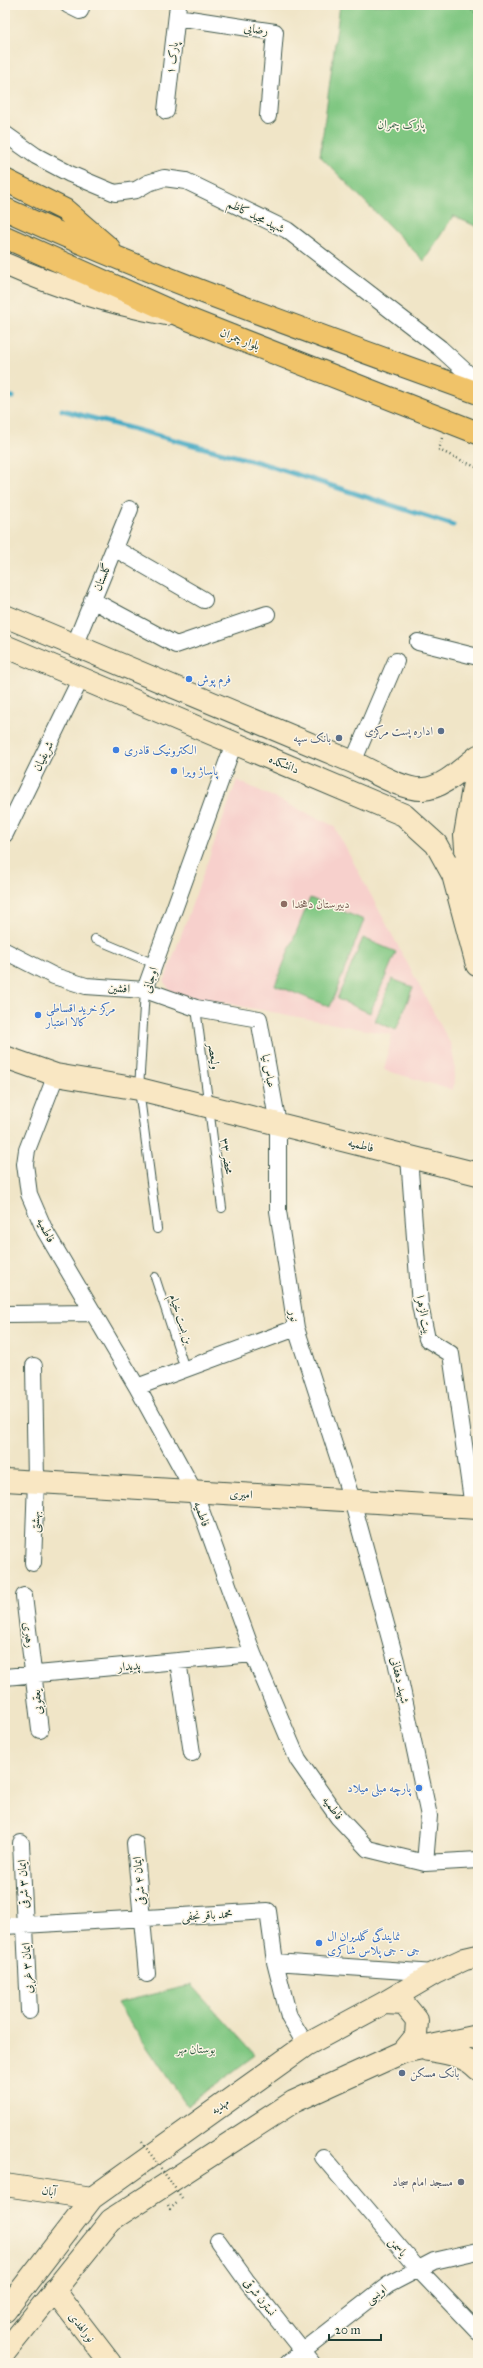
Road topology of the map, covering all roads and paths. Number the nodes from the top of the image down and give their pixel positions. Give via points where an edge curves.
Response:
1 (465, 5) edge
2 (177, 11) edge
3 (478, 15) edge
4 (166, 111) dead end
5 (268, 116) dead end
6 (5, 134) edge
7 (5, 180) edge
8 (5, 209) edge
9 (5, 237) edge
10 (122, 260) junction
11 (5, 264) edge
12 (188, 319) junction
13 (478, 383) edge
14 (478, 393) edge
15 (478, 433) edge
16 (439, 450) dead end
17 (478, 468) edge
18 (130, 509) dead end
19 (114, 548) junction
20 (92, 600) junction
21 (204, 600) dead end
22 (267, 614) dead end
23 (5, 616) edge
24 (418, 642) dead end
25 (5, 646) edge
26 (74, 646) junction
27 (478, 657) edge
28 (396, 661) dead end
29 (81, 678) junction
30 (234, 743) junction
31 (478, 756) edge
32 (478, 759) edge
33 (353, 762) junction
34 (5, 834) edge
35 (95, 939) dead end
36 (5, 951) edge
37 (155, 964) junction
38 (478, 969) edge
39 (145, 990) junction
40 (196, 1008) junction
41 (259, 1019) joint
42 (5, 1057) edge
43 (56, 1075) junction
44 (139, 1089) junction
45 (208, 1107) junction
46 (278, 1124) junction
47 (409, 1157) junction
48 (478, 1174) edge
49 (222, 1208) dead end
50 (157, 1229) dead end
51 (155, 1277) dead end
52 (94, 1313) junction
53 (5, 1314) edge
54 (296, 1328) junction
55 (34, 1366) dead end
56 (185, 1369) junction
57 (137, 1387) junction
58 (5, 1480) edge
59 (36, 1481) junction
60 (194, 1491) junction
61 (352, 1500) junction
62 (476, 1508) edge
63 (33, 1563) dead end
64 (24, 1596) dead end
65 (254, 1654) junction
66 (178, 1661) junction
67 (34, 1675) junction
68 (5, 1678) edge
69 (40, 1730) dead end
70 (192, 1754) dead end
71 (21, 1843) dead end
72 (135, 1843) dead end
73 (478, 1860) edge
74 (425, 1863) junction
75 (142, 1918) junction
76 (25, 1925) junction
77 (5, 1926) edge
78 (474, 1955) edge
79 (275, 1962) junction
80 (434, 1972) junction
81 (147, 1974) dead end
82 (384, 2003) junction
83 (29, 2011) dead end
84 (478, 2036) edge
85 (306, 2045) junction
86 (411, 2050) junction
87 (478, 2069) edge
88 (142, 2142) dead end
89 (323, 2158) dead end
90 (5, 2185) edge
91 (92, 2198) junction
92 (170, 2209) dead end
93 (218, 2241) dead end
94 (478, 2251) edge
95 (418, 2270) junction
96 (54, 2290) junction
97 (5, 2311) edge
98 (478, 2332) edge
99 (5, 2352) edge
100 (307, 2358) edge
101 (110, 2363) edge
102 (288, 2363) edge

1 - 3 path
2 - 4 street, پارک ۱
2 - 5 street, رضایی via 275,32
6 - 13 street, شهید مجید کاظم via 42,160 115,193 136,190 164,178 186,181 287,230 440,348
7 - 10 main road via 65,210
8 - 10 main road
9 - 12 main road, بلوار چمران
10 - 14 main road
11 - 12 main road via 114,304
12 - 15 main road, بلوار چمران
16 - 17 path
18 - 19 street, گلستان
19 - 20 street, گلستان
19 - 21 street
20 - 22 street via 176,645
20 - 26 street, گلستان
23 - 26 main road
24 - 27 street
25 - 29 main road, دانشکده
26 - 33 main road
28 - 33 street
29 - 30 main road, دانشکده
29 - 34 street, شریفیان
30 - 37 street, اوجانی
30 - 38 main road, دانشکده via 404,815 431,839 453,875
31 - 33 main road via 450,779 423,789 395,783
32 - 38 main road via 465,836
35 - 37 lane
36 - 39 street, افشین via 54,976 86,986
37 - 39 street, اوجانی
39 - 40 street, افشین
39 - 44 lane, اوجانی
40 - 41 street, افشین
40 - 45 lane, ولیعصر
41 - 46 street, عباس نیا
42 - 43 main road, فاطمیه
43 - 44 main road, فاطمیه
43 - 52 street, فاطمیه via 27,1150 26,1178 29,1194 45,1231
44 - 45 main road, فاطمیه
44 - 50 lane, اوجانی
45 - 46 main road, فاطمیه
45 - 49 lane, محضر ۳۳
46 - 47 main road, فاطمیه
46 - 54 street, نور via 278,1211
47 - 48 main road, فاطمیه
47 - 62 street, بیت الزهرا via 420,1306 427,1339 451,1354
51 - 56 lane, بن بست خیام
52 - 53 street
52 - 57 street, فاطمیه
54 - 56 street
54 - 61 street, نور
55 - 59 street, بهشتی
56 - 57 street
57 - 60 street, فاطمیه
58 - 59 main road, امیری
59 - 60 main road, امیری
59 - 63 street, بهشتی
60 - 61 main road, امیری
60 - 65 street, فاطمیه
61 - 62 main road, امیری
61 - 74 street, شهید دهقانی via 396,1661 429,1816
64 - 67 street, رهبری
65 - 66 street, پدیدار
65 - 74 street, فاطمیه via 298,1760 338,1817 368,1849
66 - 67 street, پدیدار
66 - 70 street
67 - 68 street, پدیدار
67 - 69 street, یعقوبی
71 - 76 street, ایمان ۳ شرقی
72 - 75 street, ایمان ۴ شرقی
73 - 74 street, فاطمیه
75 - 76 street, محمد باقر نجفی
75 - 79 street, محمد باقر نجفی via 268,1911
75 - 81 street, ایمان ۴ شرقی
76 - 77 street, محمد باقر نجفی
76 - 83 street, ایمان ۳ غربی
78 - 80 main road, مهدیه
79 - 80 street
79 - 85 street, محمد باقر نجفی via 289,2017
80 - 82 main road, مهدیه
82 - 85 main road, مهدیه
82 - 86 main road via 404,2004 416,2020 416,2036
84 - 86 main road
85 - 91 main road, مهدیه
86 - 87 main road via 452,2054 470,2061
86 - 96 main road via 293,2102 111,2220
88 - 92 path, bridge via 182,2198
89 - 95 street, یاسمن
90 - 91 main road, آبان
91 - 97 main road, مهدیه
93 - 100 street, نسترن شرقی
94 - 95 street, اویسی via 434,2261
95 - 98 street, یاسمن
95 - 100 street, اویسی via 388,2284
96 - 99 main road
96 - 101 main road, نورالهدی
100 - 102 street, اویسی

